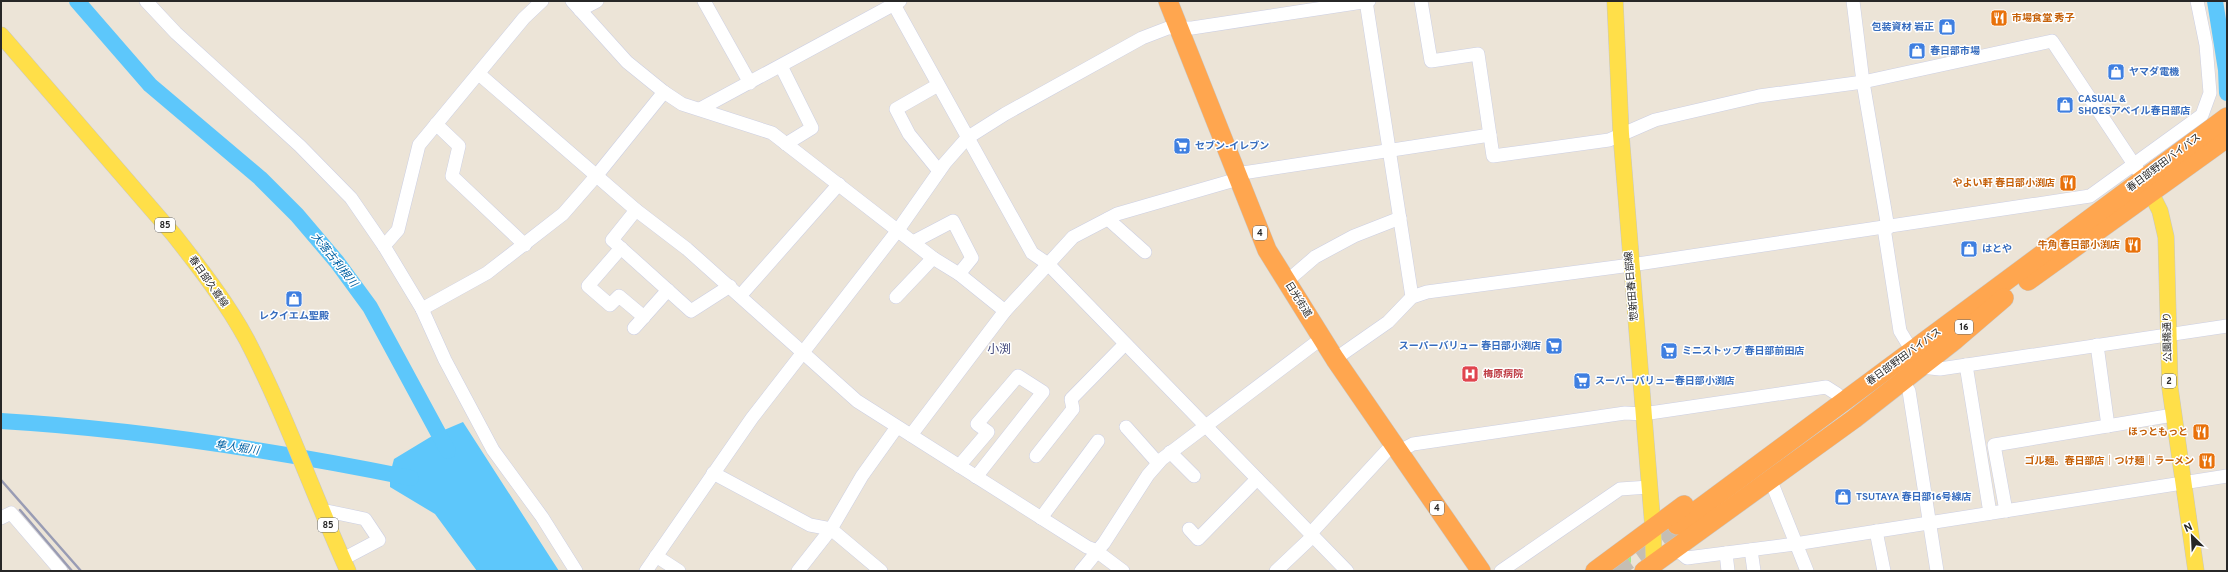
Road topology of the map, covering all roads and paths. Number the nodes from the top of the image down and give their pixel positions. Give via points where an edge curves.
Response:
1 (146, 1) edge
2 (542, 1) edge
3 (597, 1) edge
4 (704, 1) edge
5 (1168, 1) edge
6 (1366, 1) edge
7 (1369, 1) edge
8 (1421, 1) edge
9 (1614, 1) edge
10 (1853, 1) edge
11 (2197, 1) edge
12 (895, 2) edge
13 (576, 6) edge
14 (1178, 27) junction
15 (1, 35) edge
16 (781, 66) junction
17 (479, 74) junction
18 (750, 82) junction
19 (1863, 82) junction
20 (938, 85) junction
21 (664, 92) junction
22 (700, 109) junction
23 (2227, 117) edge
24 (436, 124) junction
25 (1621, 134) junction
26 (1490, 135) junction
27 (967, 138) junction
28 (2227, 138) edge
29 (786, 144) junction
30 (1389, 149) junction
31 (939, 171) junction
32 (597, 175) junction
33 (1237, 177) junction
34 (2143, 178) junction
35 (839, 184) junction
36 (636, 210) junction
37 (1400, 218) junction
38 (1108, 219) junction
39 (1886, 228) junction
40 (898, 230) junction
41 (913, 242) junction
42 (525, 245) junction
43 (384, 246) junction
44 (621, 248) junction
45 (1145, 252) dead end
46 (933, 258) junction
47 (1048, 264) junction
48 (1631, 265) junction
49 (959, 274) junction
50 (1286, 282) junction
51 (730, 286) junction
52 (668, 290) junction
53 (740, 296) junction
54 (896, 297) dead end
55 (1412, 297) junction
56 (2004, 298) junction
57 (422, 309) junction
58 (1005, 311) junction
59 (644, 317) junction
60 (2227, 326) edge
61 (634, 328) dead end
62 (2168, 335) junction
63 (1322, 338) junction
64 (1125, 344) junction
65 (2097, 345) junction
66 (803, 352) junction
67 (1335, 358) junction
68 (1912, 358) junction
69 (1966, 365) junction
70 (1903, 381) junction
71 (1837, 394) junction
72 (1643, 414) junction
73 (2172, 415) junction
74 (1205, 426) junction
75 (2108, 426) junction
76 (897, 427) junction
77 (1126, 427) dead end
78 (911, 435) junction
79 (1098, 441) dead end
80 (1395, 448) junction
81 (1170, 452) junction
82 (1036, 456) dead end
83 (1158, 463) junction
84 (959, 466) junction
85 (713, 473) junction
86 (1194, 476) dead end
87 (2227, 476) edge
88 (976, 477) junction
89 (1257, 479) junction
90 (1771, 480) junction
91 (2182, 483) junction
92 (1649, 486) junction
93 (322, 510) junction
94 (2006, 511) junction
95 (1990, 513) junction
96 (1, 518) edge
97 (1041, 518) junction
98 (1930, 523) junction
99 (1653, 528) junction
100 (831, 529) junction
101 (1189, 529) dead end
102 (1876, 531) junction
103 (1312, 535) junction
104 (1678, 536) junction
105 (1795, 544) junction
106 (1095, 550) junction
107 (1751, 550) junction
108 (1726, 553) junction
109 (656, 556) junction
110 (345, 565) edge
111 (1651, 569) edge
112 (61, 571) edge
113 (576, 571) edge
114 (646, 571) edge
115 (679, 571) edge
116 (798, 571) edge
117 (881, 571) edge
118 (1081, 571) edge
119 (1123, 571) edge
120 (1276, 571) edge
121 (1347, 571) edge
122 (1481, 571) edge
123 (1501, 571) edge
124 (1595, 571) edge
125 (1728, 571) edge
126 (1754, 571) edge
127 (1807, 571) edge
128 (1884, 571) edge
129 (1937, 571) edge
130 (2196, 571) edge

1 - 43 street via 176,32 300,146 351,198
2 - 17 street via 524,18
3 - 13 street
4 - 18 street
5 - 14 highway, 日光街道 / 4
6 - 7 street
6 - 14 street via 1192,28
6 - 30 street
8 - 26 street via 1431,61 1478,54
9 - 25 main road, 惣新田春日部線
10 - 19 street
11 - 34 street via 2206,45 2210,93 2202,115
12 - 16 street
12 - 20 street
13 - 21 street via 627,62
14 - 27 street via 1142,38
14 - 33 highway, 日光街道 / 4
15 - 93 main road, 春日部久喜線 / 85 via 200,268 246,339 294,439
16 - 18 street
16 - 29 street via 812,128
17 - 24 street
17 - 32 street
18 - 22 street
19 - 25 street via 1759,96 1656,120
19 - 34 street via 2052,41
19 - 39 street
20 - 27 street
20 - 31 street via 896,108 909,134
21 - 22 street via 682,104
21 - 32 street
22 - 29 street via 772,133
23 - 34 highway, 春日部野田バイパス / 16
24 - 42 street via 459,146 452,176
24 - 43 street via 419,145 398,230
25 - 26 street via 1609,140 1493,156
25 - 48 main road, 惣新田春日部線
26 - 30 street
27 - 31 street
27 - 47 street via 1032,253
28 - 34 highway, 春日部野田バイパス / 16
29 - 35 street
30 - 33 street
30 - 37 street
31 - 40 street
32 - 36 street
32 - 42 street via 562,214
33 - 38 street
33 - 50 highway, 日光街道 / 4 via 1267,250
34 - 39 street via 2090,196
34 - 56 highway, 春日部野田バイパス / 16
34 - 62 main road, 公園橋通り / 2 via 2165,224
34 - 68 highway, 春日部野田バイパス / 16
35 - 40 street
35 - 53 street
36 - 44 street via 612,240
36 - 51 street via 688,249
37 - 50 street via 1354,236 1315,257
37 - 55 street
38 - 45 street
38 - 47 street via 1073,237
39 - 48 street
39 - 68 street via 1900,331
40 - 41 street
40 - 66 street
41 - 46 street
41 - 49 street via 953,221 972,258
42 - 57 street via 487,274
43 - 57 street
44 - 52 street
44 - 59 street via 588,286 610,305 619,296
46 - 49 street
46 - 54 street
47 - 58 street
47 - 64 street
48 - 55 street via 1427,292
48 - 72 main road, 惣新田春日部線
49 - 58 street
50 - 63 highway, 日光街道 / 4
51 - 52 street via 691,311
51 - 53 street
52 - 59 street
53 - 66 street
55 - 67 street via 1388,322
56 - 68 highway, 16
56 - 104 highway, 春日部野田バイパス / 16
57 - 113 street via 445,360 493,450
58 - 78 street
59 - 61 street
60 - 62 street
62 - 65 street
62 - 73 main road, 公園橋通り / 2
63 - 67 highway, 日光街道 / 4
63 - 74 street
64 - 74 street
64 - 82 street via 1071,399 1073,409
65 - 69 street
65 - 75 street
66 - 76 street via 857,401
66 - 85 street
67 - 80 highway, 日光街道 / 4
68 - 69 street via 1940,369
68 - 70 highway, 16
68 - 71 highway, 16
68 - 104 highway, 春日部野田バイパス / 16
69 - 95 street
70 - 90 highway, 16
70 - 98 street via 1909,391
71 - 72 street via 1826,387
71 - 99 highway, 16
72 - 80 street via 1625,413
72 - 92 main road, 惣新田春日部線
73 - 75 street
73 - 91 main road, 公園橋通り / 2
74 - 81 street
74 - 89 street
75 - 94 street via 1994,445
76 - 78 street
76 - 100 street via 862,476
77 - 83 street
78 - 84 street
79 - 97 street
80 - 103 street
80 - 122 highway, 日光街道 / 4
81 - 83 street
81 - 86 street
83 - 106 street via 1104,542
84 - 88 street
84 - 88 street via 988,432 977,424 1018,376 1043,392
85 - 100 street via 810,525
85 - 109 street
87 - 91 street
88 - 97 street
89 - 101 street via 1198,539
89 - 103 street
90 - 104 highway, 16
90 - 105 street
91 - 94 street
91 - 130 main road, 公園橋通り / 2
92 - 99 main road, 惣新田春日部線
92 - 123 street via 1620,489
93 - 110 main road, 春日部久喜線 / 85
93 - 110 street via 366,519 379,540
94 - 95 street
95 - 98 street
96 - 112 street via 11,513
97 - 106 street
98 - 102 street
98 - 129 street
99 - 111 main road, 惣新田春日部線
99 - 124 highway, 16
100 - 116 street
100 - 117 street
102 - 105 street
102 - 128 street
103 - 120 street
103 - 121 street
104 - 108 street via 1687,558
104 - 111 highway, 16
105 - 107 street
105 - 127 street
106 - 118 street via 1092,559
106 - 119 street
107 - 108 street
107 - 126 street
108 - 125 street
109 - 114 street
109 - 115 street

